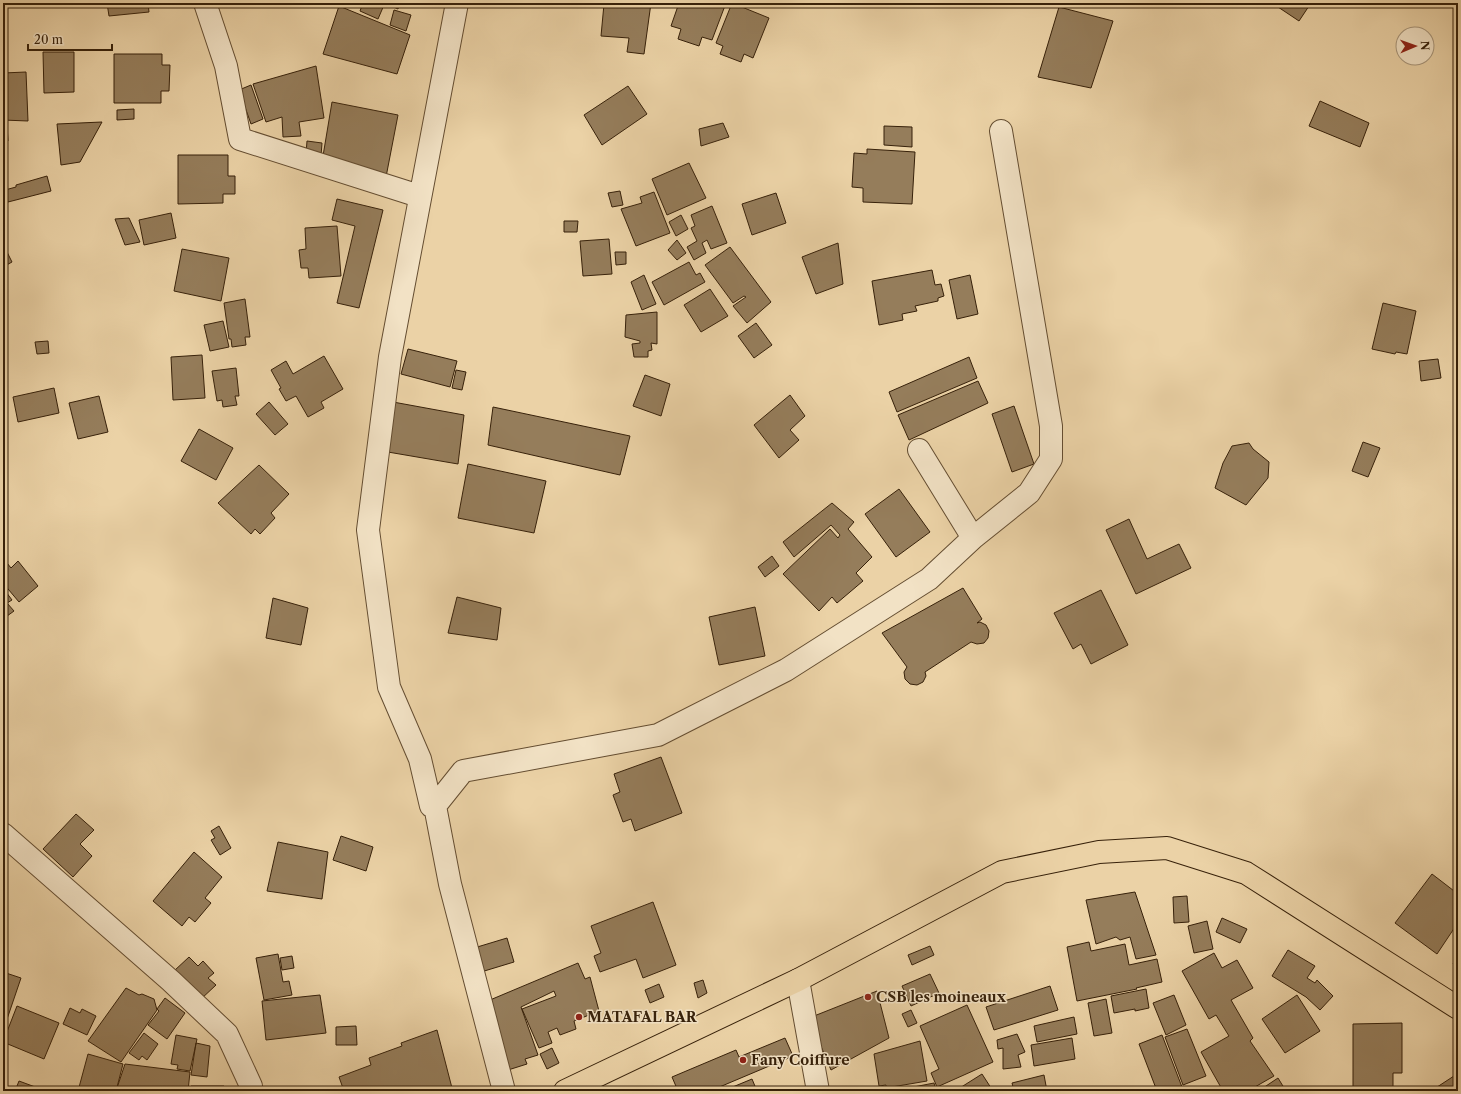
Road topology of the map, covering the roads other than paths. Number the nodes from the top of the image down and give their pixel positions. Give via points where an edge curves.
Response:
1 (205, 3) edge
2 (457, 3) edge
3 (1001, 130) dead end
4 (420, 196) junction
5 (919, 450) dead end
6 (974, 538) junction
7 (435, 806) junction
8 (4, 838) edge
9 (798, 980) junction
10 (1458, 1008) edge
11 (251, 1091) edge
12 (504, 1091) edge
13 (565, 1091) edge
14 (818, 1091) edge

1 - 4 street via 226,66 240,139
2 - 4 street
3 - 6 street via 1051,426 1051,459 1029,493
4 - 7 street via 390,357 368,530 389,687 420,759 431,806
5 - 6 street
6 - 7 street via 929,579 786,670 658,735 463,771
7 - 12 street via 450,884
8 - 11 street via 171,981 227,1034
9 - 10 main road via 1002,872 1099,852 1167,848 1246,873
9 - 13 main road
9 - 14 street

